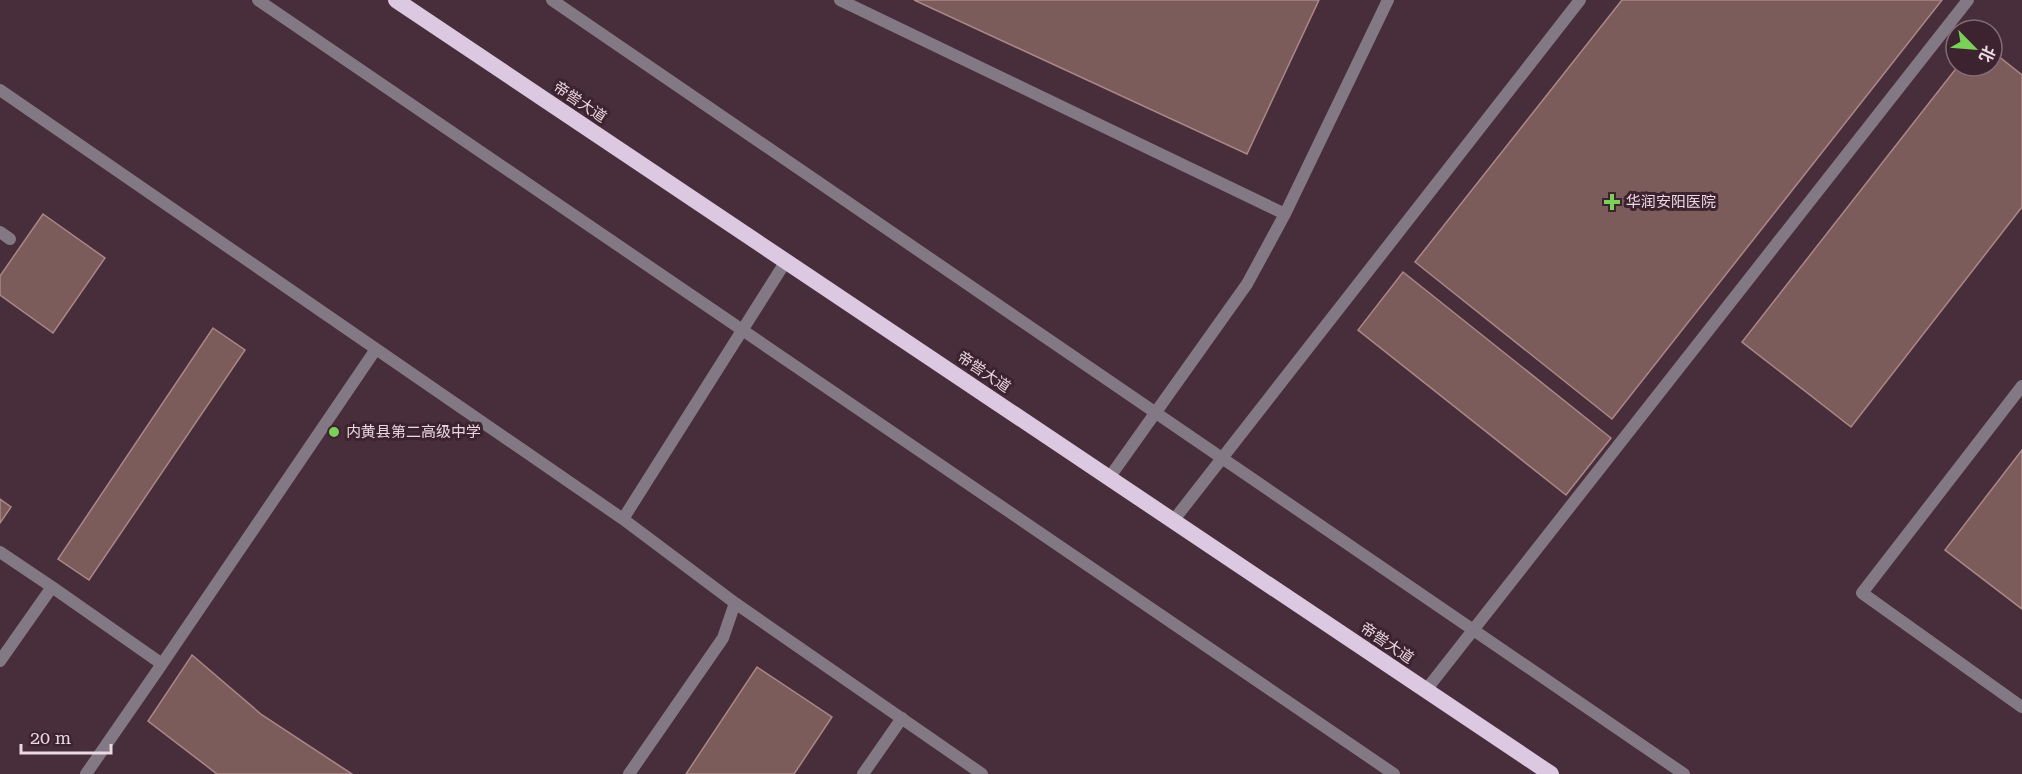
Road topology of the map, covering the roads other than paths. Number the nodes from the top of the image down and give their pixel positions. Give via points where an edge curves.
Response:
1 (258, 0) edge
2 (396, 0) edge
3 (552, 0) edge
4 (840, 0) edge
5 (1388, 0) edge
6 (1580, 0) edge
7 (1968, 0) edge
8 (0, 90) edge
9 (1285, 214) junction
10 (786, 261) junction
11 (742, 330) junction
12 (376, 349) junction
13 (2022, 386) edge
14 (1155, 412) junction
15 (1222, 459) junction
16 (1109, 478) junction
17 (623, 519) junction
18 (1173, 521) junction
19 (0, 552) edge
20 (52, 587) junction
21 (735, 603) junction
22 (1473, 630) junction
23 (0, 661) edge
24 (162, 664) junction
25 (1426, 690) junction
26 (2022, 707) edge
27 (902, 718) junction
28 (86, 774) edge
29 (629, 774) edge
30 (864, 774) edge
31 (982, 774) edge
32 (1394, 774) edge
33 (1551, 774) edge
34 (1684, 774) edge

1 - 11 street
2 - 10 highway, 帝喾大道
3 - 14 street
4 - 9 street
5 - 9 street
6 - 15 street
7 - 22 street
8 - 12 street
9 - 14 street via 1247,284
10 - 11 street
10 - 16 highway, 帝喾大道
11 - 17 street
11 - 32 street
12 - 17 street
12 - 24 street
13 - 26 street via 1862,593
14 - 15 street
14 - 16 street
15 - 18 street
15 - 22 street
16 - 18 highway, 帝喾大道
17 - 21 street
18 - 25 highway, 帝喾大道
19 - 20 street
20 - 23 street
20 - 24 street
21 - 27 street
21 - 29 street via 723,638
22 - 25 street
22 - 34 street
24 - 28 street
25 - 33 highway, 帝喾大道
27 - 30 street
27 - 31 street

